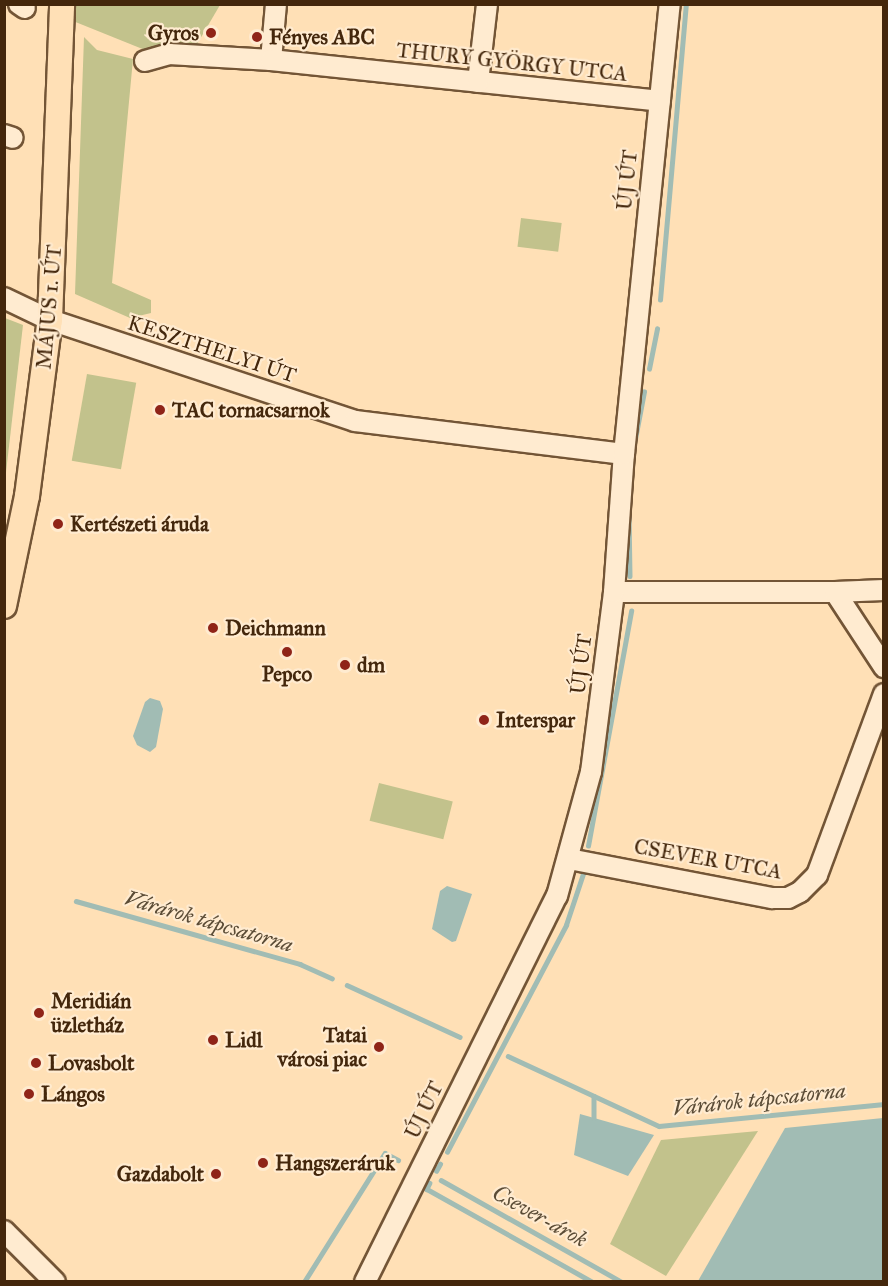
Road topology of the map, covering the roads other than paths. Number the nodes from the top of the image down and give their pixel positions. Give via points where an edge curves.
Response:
1 (62, 4) edge
2 (276, 4) edge
3 (487, 4) edge
4 (670, 4) edge
5 (271, 60) junction
6 (145, 61) dead end
7 (478, 82) junction
8 (660, 101) junction
9 (4, 298) edge
10 (50, 320) junction
11 (624, 454) junction
12 (884, 591) edge
13 (614, 592) junction
14 (835, 592) junction
15 (4, 606) edge
16 (884, 667) edge
17 (884, 694) edge
18 (569, 859) junction
19 (4, 1231) edge
20 (55, 1281) edge
21 (365, 1281) edge

1 - 10 main road, MÁJUS 1. ÚT
2 - 5 street
3 - 7 street
4 - 8 street, ÚJ ÚT
5 - 6 street, THURY GYÖRGY UTCA via 169,54
5 - 7 street, THURY GYÖRGY UTCA
7 - 8 street, THURY GYÖRGY UTCA
8 - 11 street, ÚJ ÚT
9 - 10 street, KESZTHELYI ÚT
10 - 11 street, KESZTHELYI ÚT via 355,421
10 - 15 main road, MÁJUS 1. ÚT via 27,496
11 - 13 street, ÚJ ÚT
12 - 14 street
13 - 14 street
13 - 18 street, ÚJ ÚT via 591,772
14 - 16 street
17 - 18 street, CSEVER UTCA via 817,875 800,892 788,898 772,898
18 - 21 street, ÚJ ÚT via 557,896
19 - 20 street

